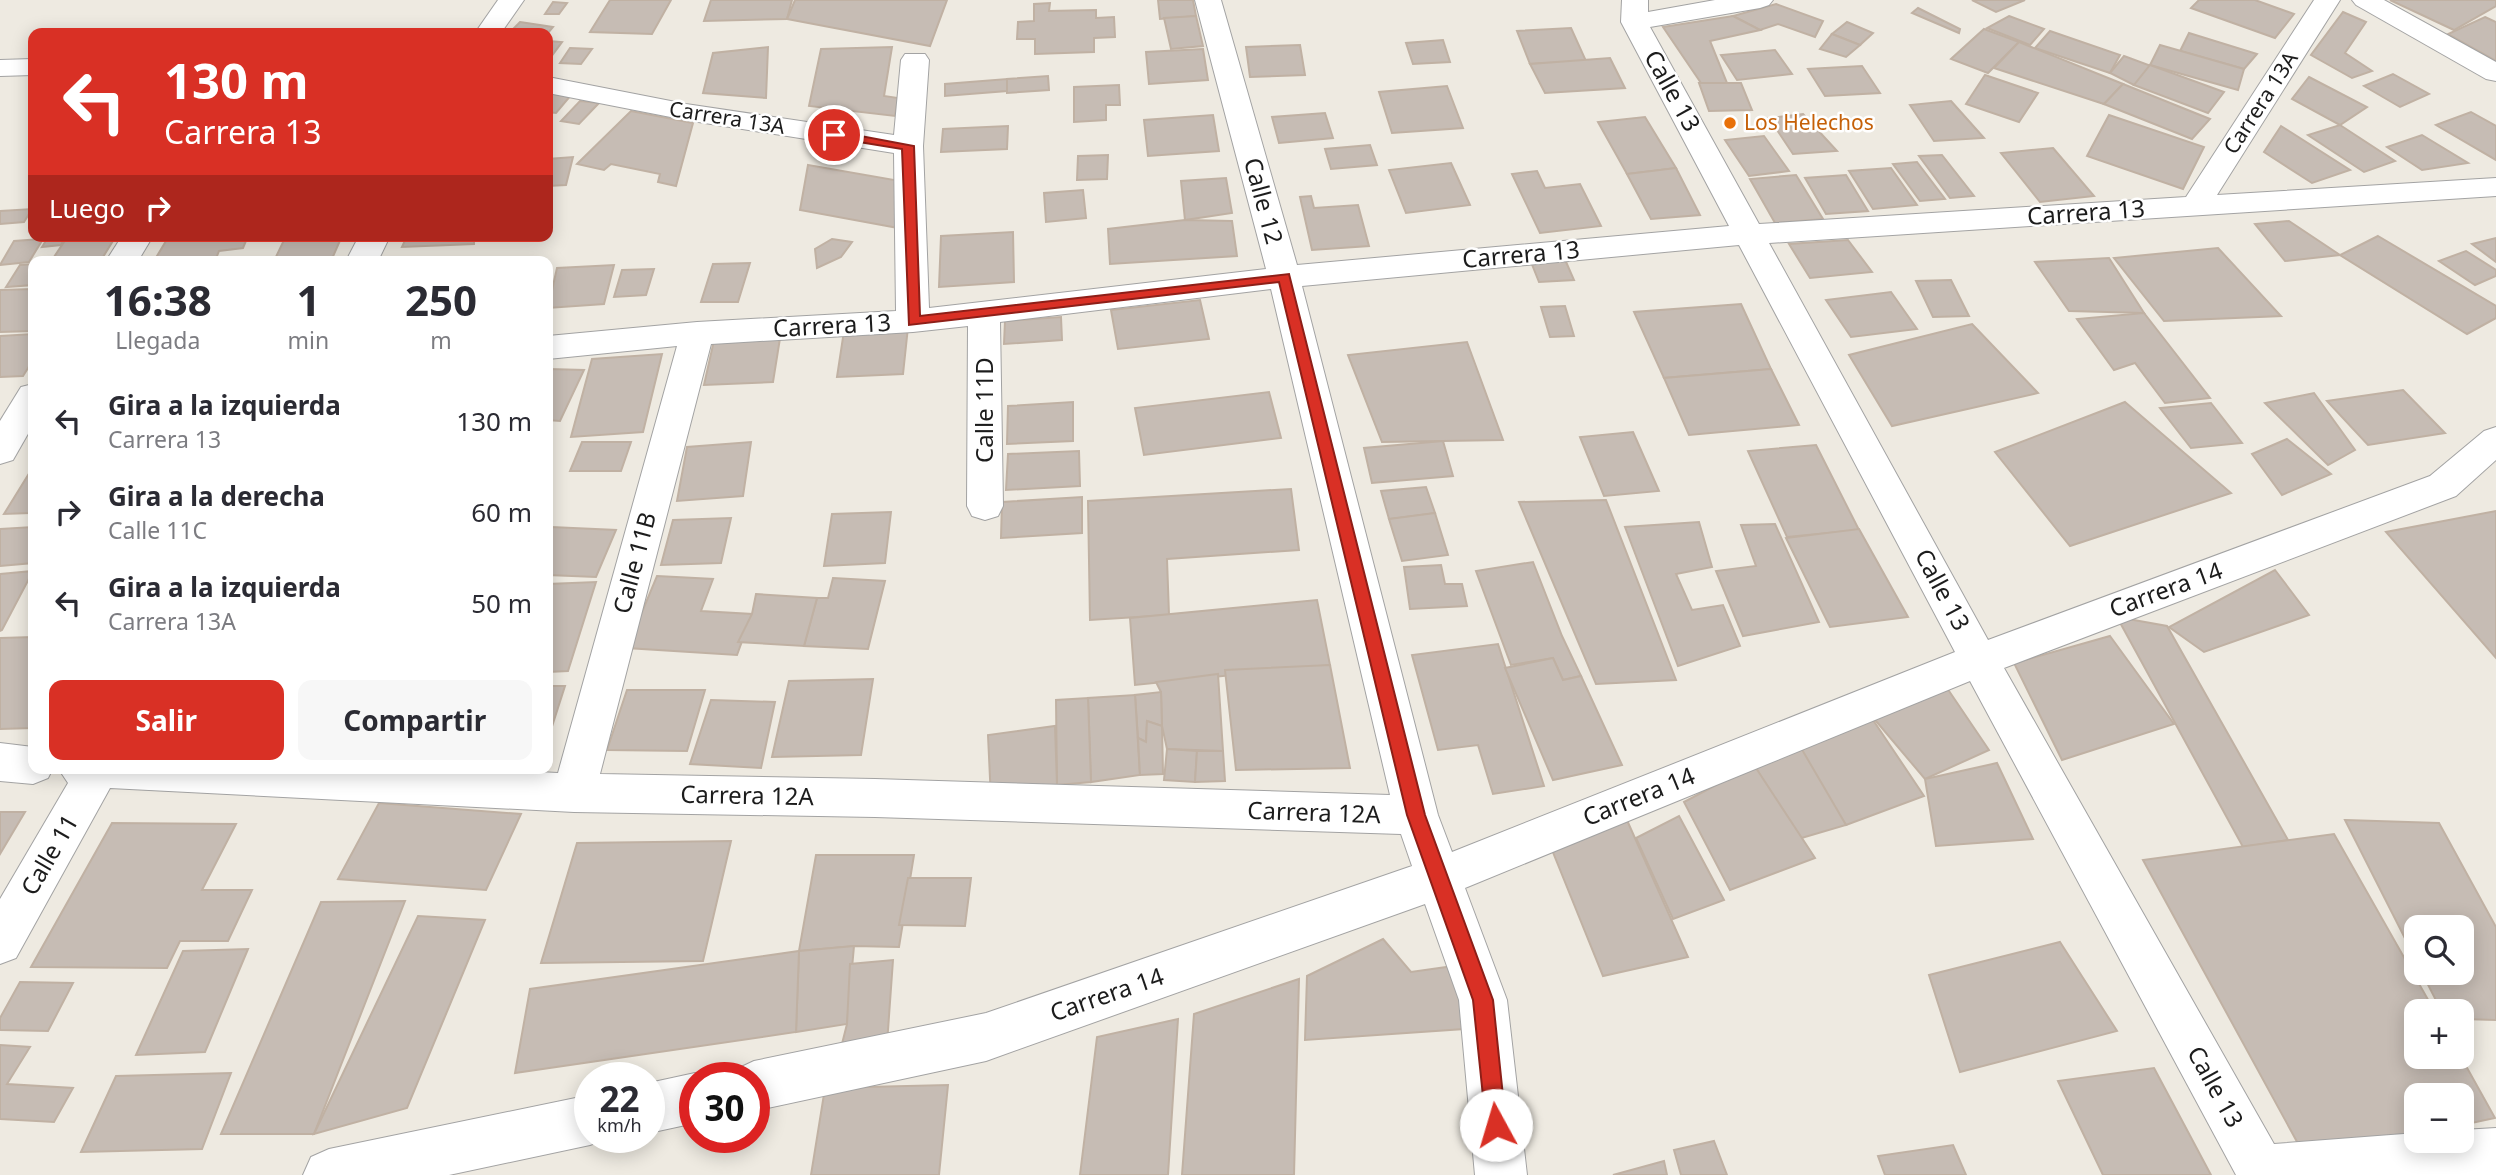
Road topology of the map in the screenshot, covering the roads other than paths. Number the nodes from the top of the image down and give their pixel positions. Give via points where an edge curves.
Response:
1 (511, 0) edge
2 (1208, 0) edge
3 (1760, 0) edge
4 (2327, 0) edge
5 (2365, 0) edge
6 (1635, 11) edge
7 (491, 28) edge
8 (915, 60) dead end
9 (28, 67) edge
10 (0, 68) edge
11 (2496, 73) edge
12 (553, 86) edge
13 (908, 146) junction
14 (2496, 187) edge
15 (2195, 206) junction
16 (1750, 234) junction
17 (1284, 277) junction
18 (984, 314) junction
19 (913, 321) junction
20 (697, 333) junction
21 (553, 347) edge
22 (0, 395) edge
23 (28, 395) edge
24 (28, 403) edge
25 (2496, 440) edge
26 (0, 451) edge
27 (985, 506) dead end
28 (1979, 660) junction
29 (0, 762) edge
30 (28, 765) edge
31 (89, 774) edge
32 (346, 774) edge
33 (574, 793) junction
34 (1416, 815) junction
35 (1439, 878) junction
36 (0, 942) edge
37 (770, 1083) edge
38 (574, 1123) edge
39 (2496, 1153) edge
40 (2262, 1172) edge
41 (329, 1175) edge
42 (1501, 1175) edge

1 - 7 street
2 - 17 street, Calle 12
3 - 6 street
4 - 15 street, Carrera 13A
5 - 11 street
6 - 16 street, Calle 13
8 - 13 street
9 - 10 street
12 - 13 street, Carrera 13A via 685,112
13 - 19 street
14 - 15 street, Carrera 13
15 - 16 street, Carrera 13
16 - 17 street, Carrera 13
16 - 28 street, Calle 13
17 - 18 street, Carrera 13
17 - 34 street, Calle 12
18 - 19 street, Carrera 13
18 - 27 street, Calle 11D
19 - 20 street, Carrera 13
20 - 21 street, Carrera 13
20 - 33 street, Calle 11B
22 - 23 street
24 - 26 street
25 - 28 street, Carrera 14 via 2444,486
28 - 35 street, Carrera 14
28 - 40 street, Calle 13
29 - 30 street
31 - 36 street, Calle 11
32 - 33 street, Carrera 12A
33 - 34 street, Carrera 12A
34 - 35 street, Calle 12
35 - 37 street, Carrera 14 via 986,1037
35 - 42 street, Calle 12 via 1483,1000
38 - 41 street
39 - 40 street

